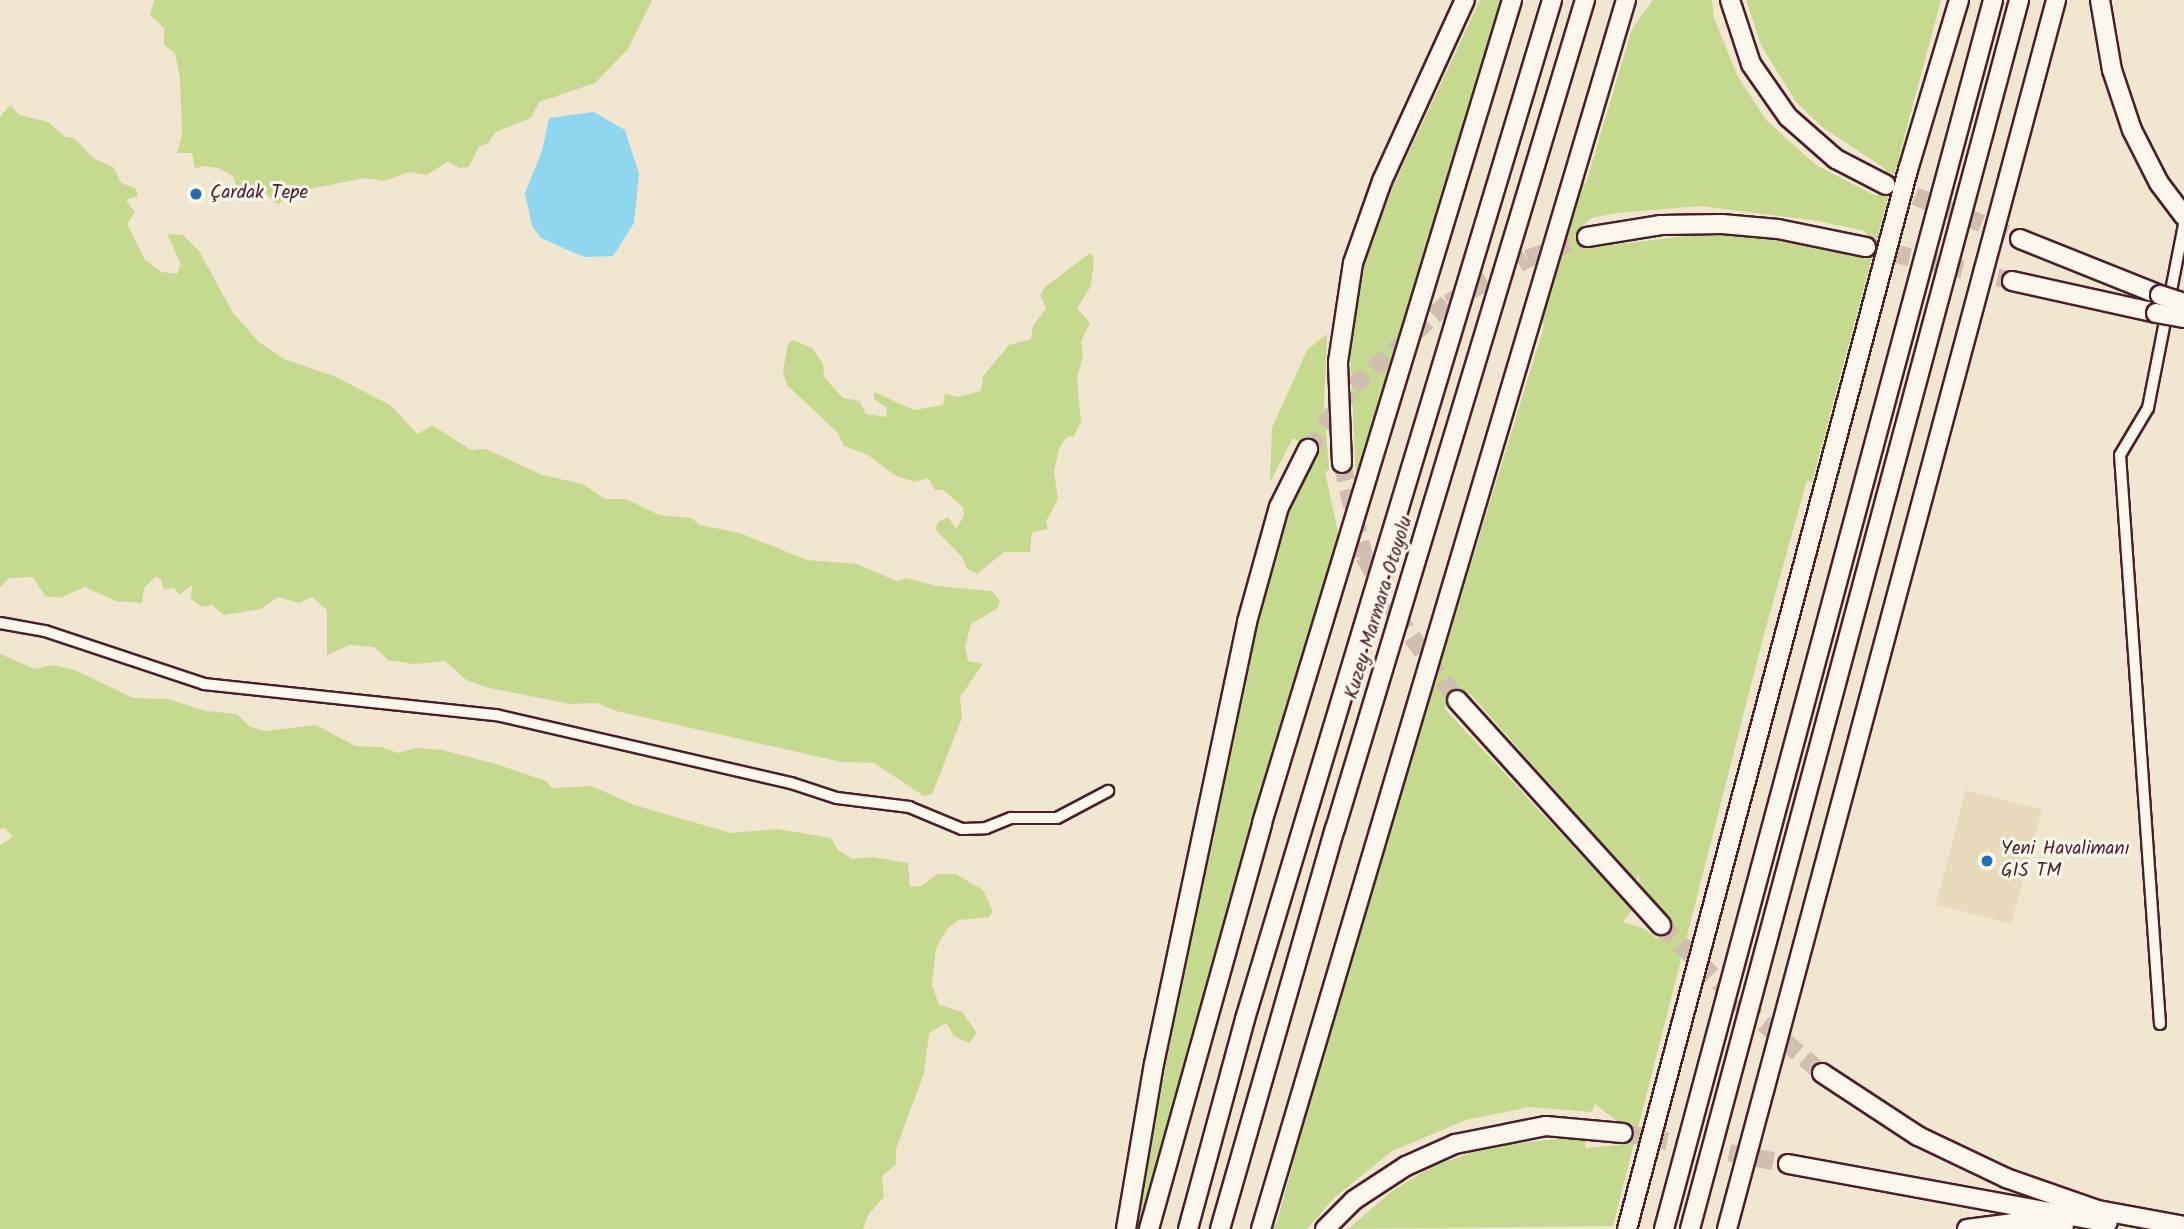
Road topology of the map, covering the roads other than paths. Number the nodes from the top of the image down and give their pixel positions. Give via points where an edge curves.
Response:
1 (1465, 0) edge
2 (1512, 0) edge
3 (1552, 0) edge
4 (1585, 0) edge
5 (1626, 0) edge
6 (1959, 0) edge
7 (1993, 0) edge
8 (2019, 0) edge
9 (2056, 0) edge
10 (2100, 0) edge
11 (1730, 1) edge
12 (1886, 185) tunnel mouth
13 (2183, 218) edge
14 (1587, 237) tunnel mouth
15 (2020, 239) tunnel mouth
16 (1866, 247) tunnel mouth
17 (2012, 281) tunnel mouth
18 (2184, 303) edge
19 (2184, 318) edge
20 (1308, 449) tunnel mouth
21 (1342, 464) tunnel mouth
22 (0, 623) edge
23 (1457, 700) tunnel mouth
24 (1108, 791) dead end
25 (1661, 925) tunnel mouth
26 (2160, 1024) dead end
27 (1822, 1073) tunnel mouth
28 (1651, 1129) junction
29 (1623, 1133) tunnel mouth
30 (1788, 1164) tunnel mouth
31 (1370, 1191) junction
32 (2137, 1225) edge
33 (2184, 1226) edge
34 (1126, 1229) edge
35 (1149, 1229) edge
36 (1188, 1229) edge
37 (1220, 1229) edge
38 (1261, 1229) edge
39 (1325, 1229) edge
40 (1334, 1229) edge
41 (1619, 1229) edge
42 (1627, 1229) edge
43 (1664, 1229) edge
44 (1690, 1229) edge
45 (1727, 1229) edge
46 (1966, 1229) edge
47 (2085, 1229) edge

1 - 21 highway via 1382,181 1353,263 1338,362
2 - 35 highway via 1262,823
3 - 36 highway, Kuzey Marmara Otoyolu via 1245,1019
4 - 37 highway, Kuzey Marmara Otoyolu via 1327,855
5 - 38 highway
6 - 28 highway via 1908,170
7 - 43 highway
8 - 44 highway
9 - 45 highway
10 - 13 highway via 2112,70 2132,130
11 - 12 highway via 1751,64 1781,109 1836,159
13 - 26 street via 2148,408 2120,455
14 - 16 highway via 1637,228 1723,224 1778,229
15 - 18 highway, bridge
17 - 19 highway, bridge
20 - 34 highway via 1279,507 1247,622 1154,1064
22 - 24 street via 54,633 204,684 496,715 781,780 838,798 909,807 962,829 986,828 1011,818 1057,818
23 - 25 highway
27 - 32 highway via 1910,1131 1974,1164
28 - 41 highway
28 - 42 highway
29 - 31 highway via 1546,1126 1481,1136 1429,1154
30 - 32 highway
31 - 39 highway
31 - 40 highway
32 - 33 highway
46 - 47 highway via 2022,1223

